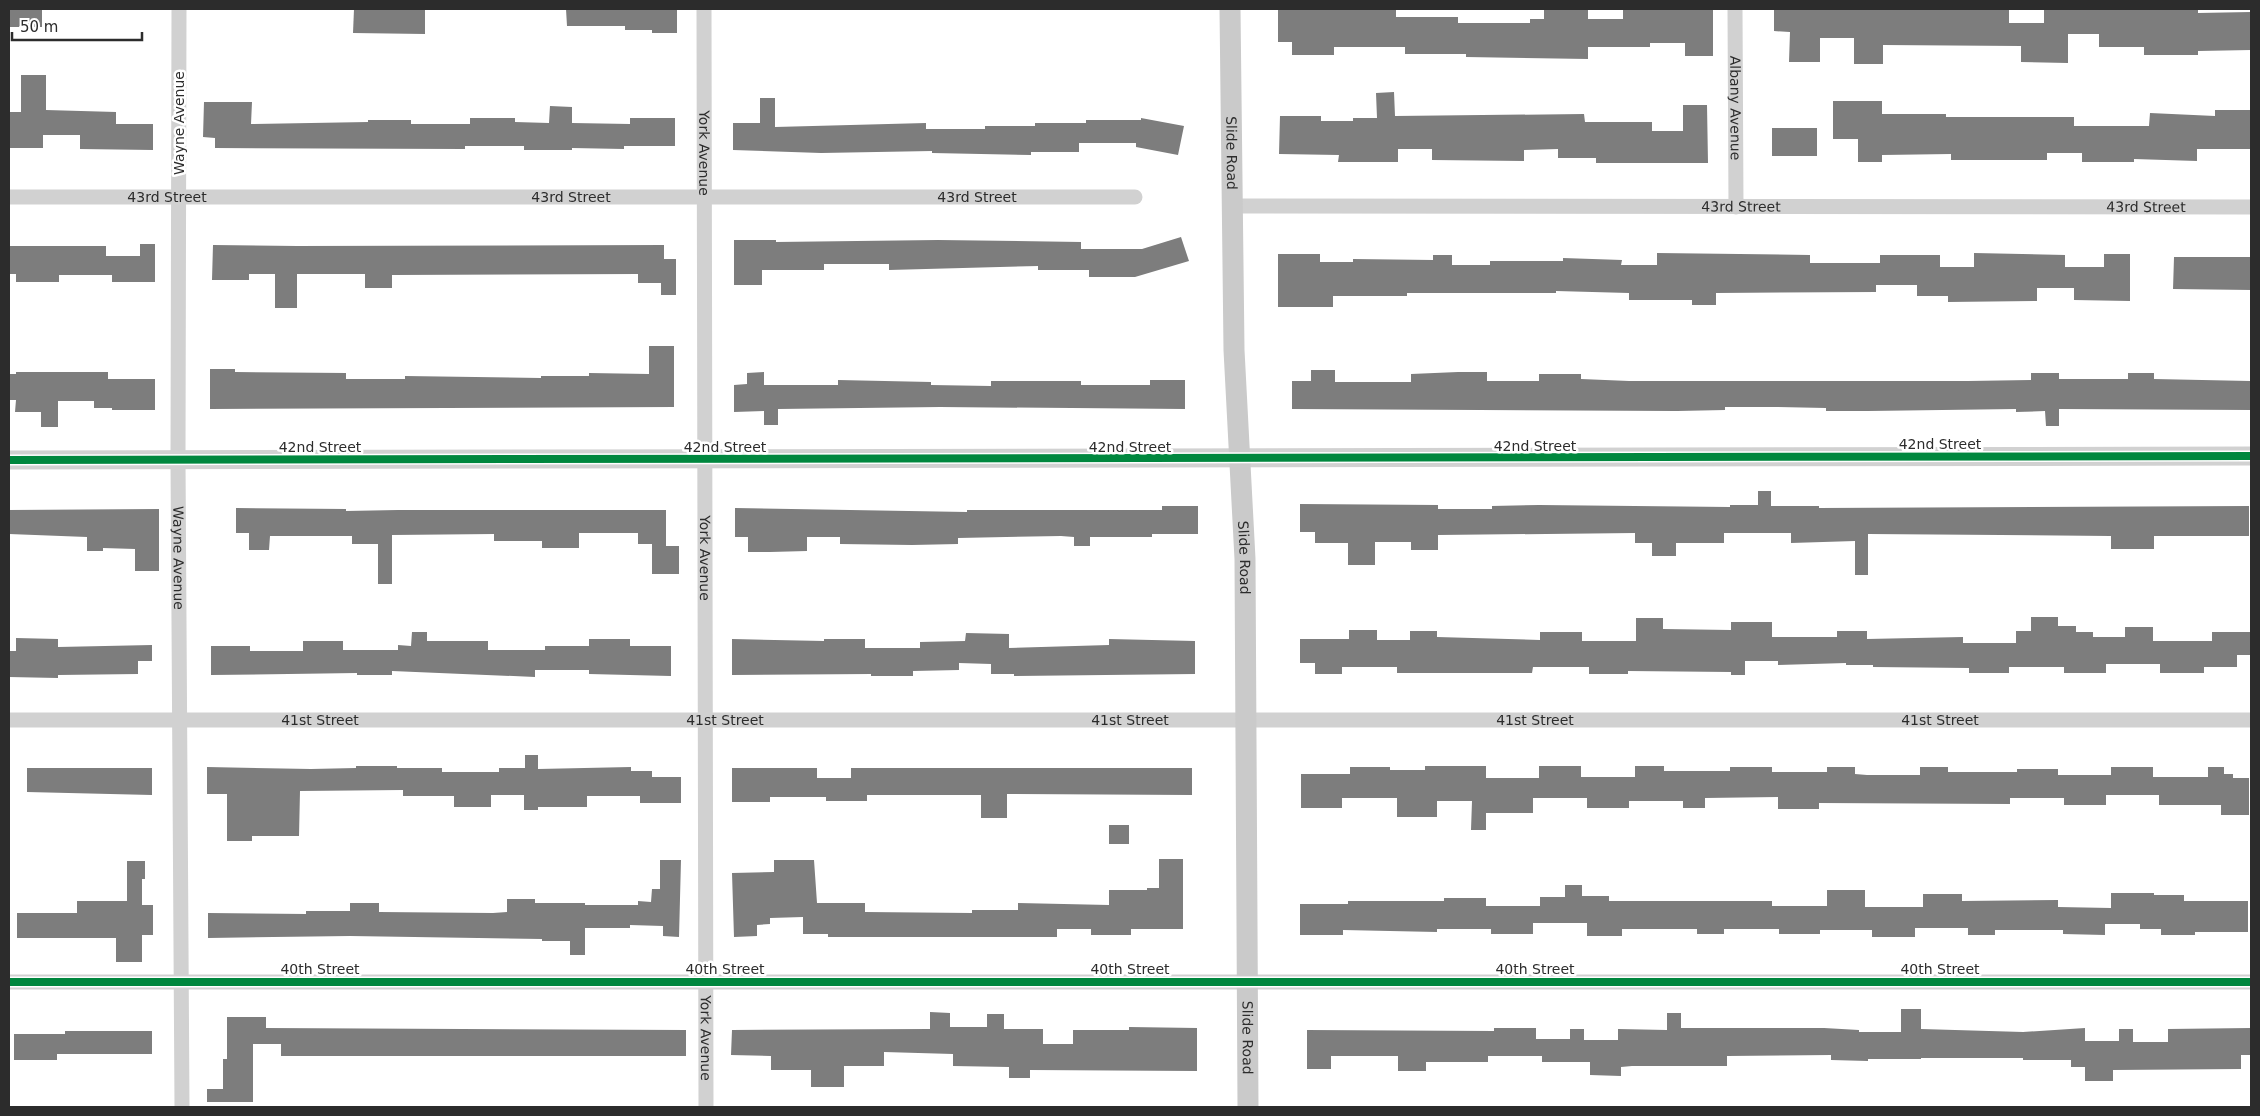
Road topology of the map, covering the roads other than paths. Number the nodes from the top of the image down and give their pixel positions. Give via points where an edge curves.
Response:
1 (179, 9) edge
2 (704, 9) edge
3 (1230, 9) edge
4 (1735, 9) edge
5 (9, 197) edge
6 (179, 197) junction
7 (705, 197) junction
8 (1135, 197) dead end
9 (1231, 206) junction
10 (1736, 207) junction
11 (2251, 207) edge
12 (2251, 456) edge
13 (705, 459) junction
14 (1240, 459) junction
15 (9, 460) edge
16 (178, 460) junction
17 (706, 719) junction
18 (9, 720) edge
19 (179, 720) junction
20 (1246, 720) junction
21 (2251, 720) edge
22 (9, 982) edge
23 (181, 982) junction
24 (706, 982) junction
25 (1247, 982) junction
26 (2251, 982) edge
27 (182, 1107) edge
28 (706, 1107) edge
29 (1248, 1107) edge

1 - 6 street, Wayne Avenue
2 - 7 street, York Avenue
3 - 9 main road, Slide Road
4 - 10 street, Albany Avenue
5 - 6 street, 43rd Street
6 - 7 street, 43rd Street
6 - 16 street, Wayne Avenue
7 - 8 street, 43rd Street
7 - 13 street, York Avenue
9 - 10 street, 43rd Street
9 - 14 main road, Slide Road
10 - 11 street, 43rd Street
12 - 14 street, 42nd Street
13 - 14 street, 42nd Street
13 - 16 street, 42nd Street
13 - 17 street, York Avenue
14 - 20 main road, Slide Road via 1245,559
15 - 16 street, 42nd Street
16 - 19 street, Wayne Avenue
17 - 19 street, 41st Street
17 - 20 street, 41st Street
17 - 24 street, York Avenue
18 - 19 street, 41st Street
19 - 23 street, Wayne Avenue
20 - 21 street, 41st Street
20 - 25 main road, Slide Road
22 - 23 street, 40th Street
23 - 24 street, 40th Street
23 - 27 street, Wayne Avenue
24 - 25 street, 40th Street
24 - 28 street, York Avenue
25 - 26 street, 40th Street
25 - 29 main road, Slide Road

